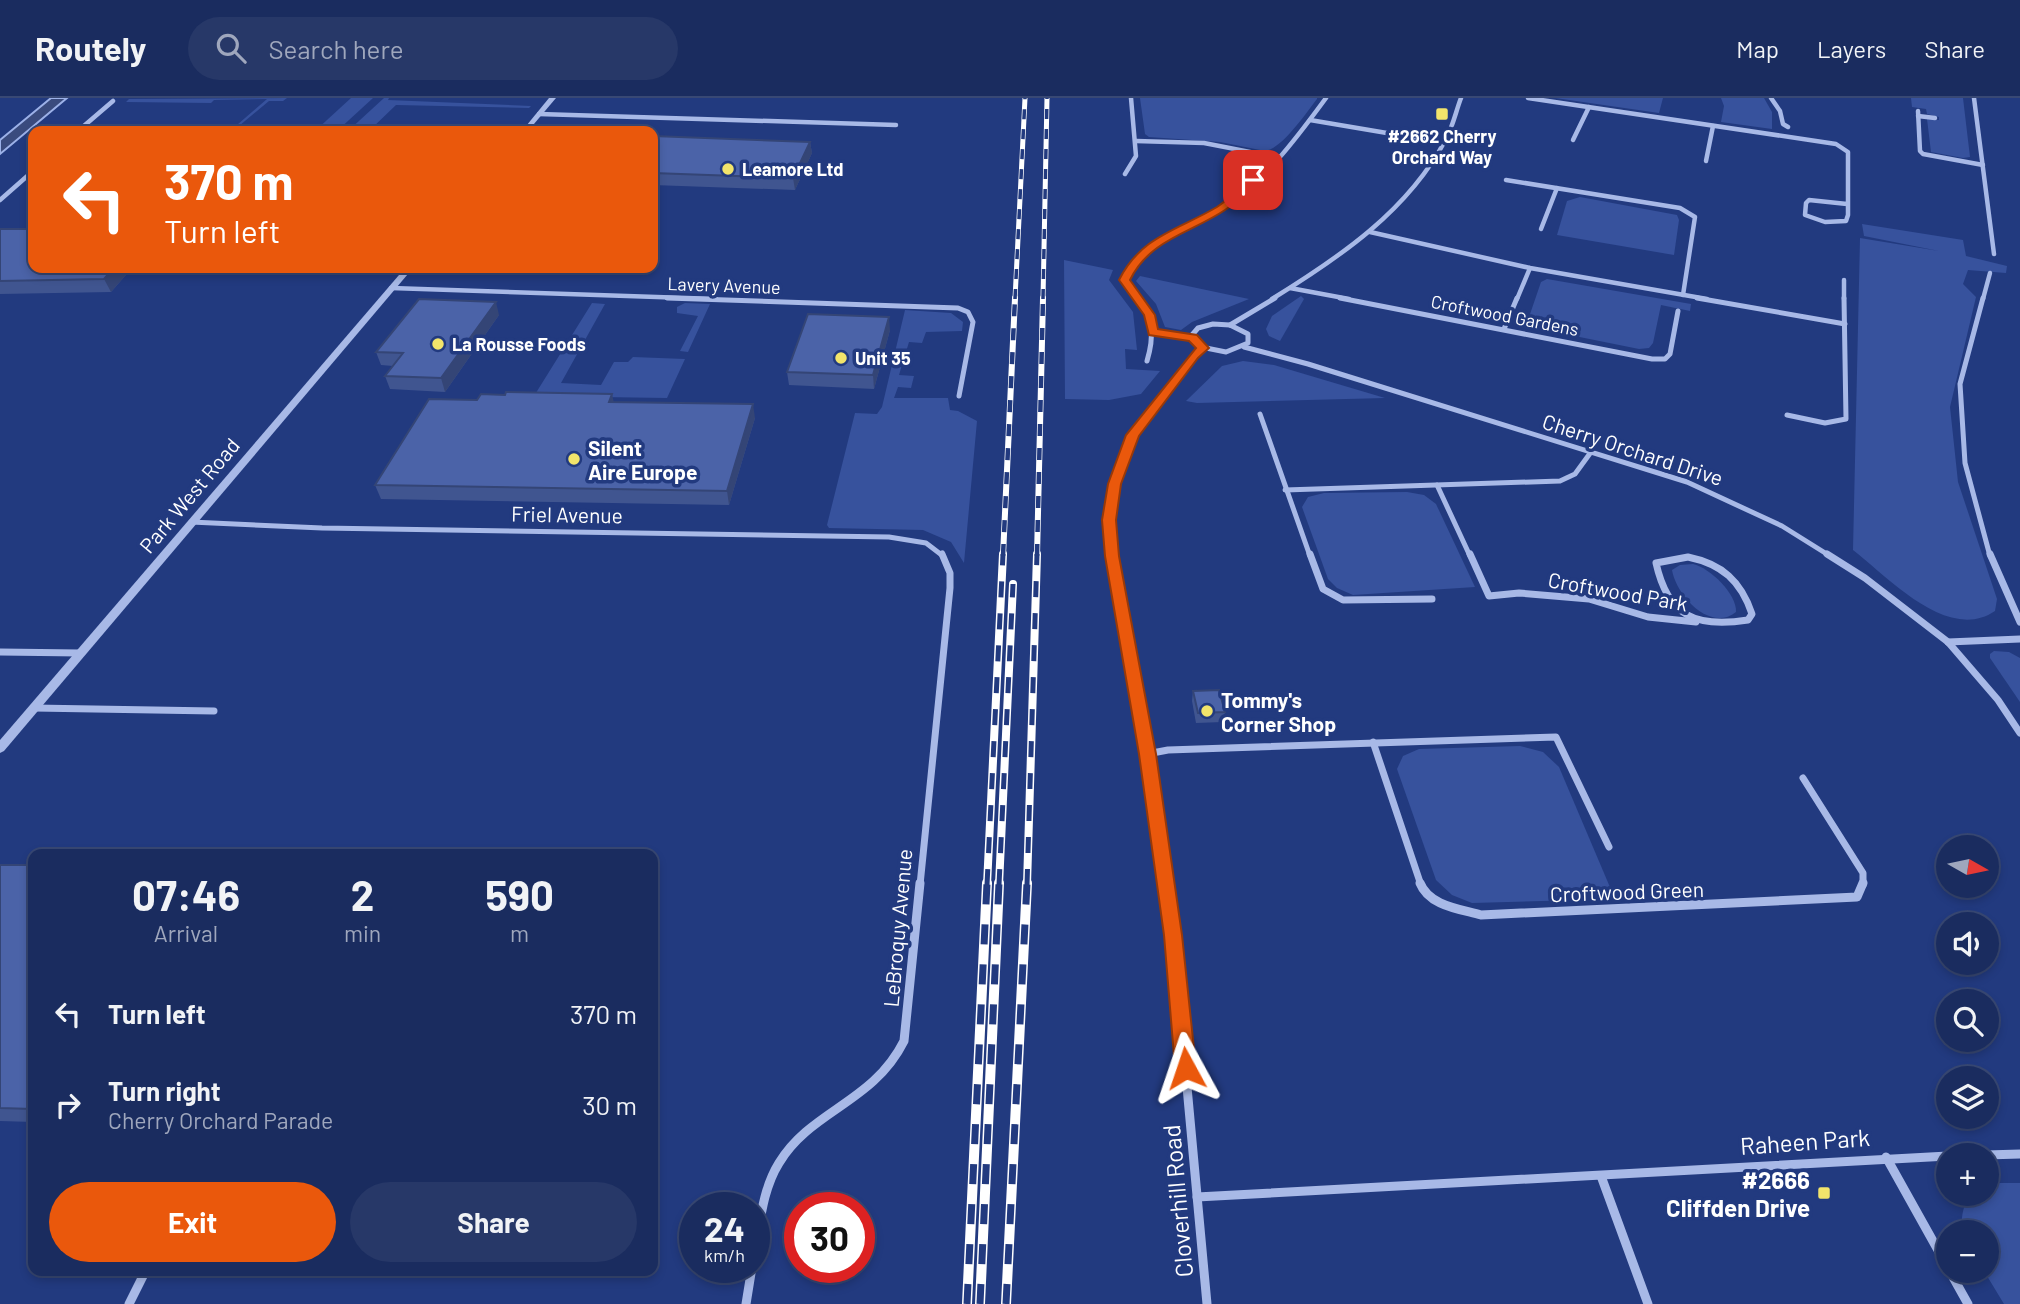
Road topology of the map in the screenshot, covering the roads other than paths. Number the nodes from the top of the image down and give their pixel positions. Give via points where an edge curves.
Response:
1 (553, 98) edge
2 (1131, 98) edge
3 (1326, 98) edge
4 (1461, 98) edge
5 (1528, 98) edge
6 (1771, 98) edge
7 (1974, 98) edge
8 (113, 101) dead end
9 (1589, 107) junction
10 (540, 114) junction
11 (1935, 118) dead end
12 (1310, 120) junction
13 (896, 125) dead end
14 (1713, 125) junction
15 (84, 126) edge
16 (529, 126) edge
17 (1788, 127) dead end
18 (1136, 141) junction
19 (1573, 141) dead end
20 (1446, 143) junction
21 (1276, 156) junction
22 (1706, 160) dead end
23 (1983, 165) junction
24 (1125, 174) dead end
25 (28, 175) edge
26 (1506, 180) dead end
27 (1557, 188) junction
28 (0, 200) edge
29 (1847, 204) junction
30 (1541, 229) dead end
31 (1370, 232) junction
32 (1994, 254) dead end
33 (1530, 268) junction
34 (404, 273) edge
35 (1990, 273) dead end
36 (1844, 280) dead end
37 (391, 288) junction
38 (1290, 288) junction
39 (1683, 295) junction
40 (1678, 311) dead end
41 (1845, 324) junction
42 (1230, 325) junction
43 (1504, 330) junction
44 (1153, 332) junction
45 (1193, 338) junction
46 (1244, 347) junction
47 (1203, 348) junction
48 (1147, 361) dead end
49 (959, 396) dead end
50 (1260, 414) dead end
51 (1787, 415) dead end
52 (1591, 452) junction
53 (1437, 485) junction
54 (1285, 490) junction
55 (191, 523) junction
56 (939, 549) joint
57 (1432, 599) dead end
58 (1696, 622) junction
59 (2020, 622) edge
60 (2020, 639) edge
61 (1948, 642) junction
62 (0, 652) edge
63 (79, 653) junction
64 (34, 708) junction
65 (214, 711) dead end
66 (2020, 733) edge
67 (1373, 742) junction
68 (0, 748) edge
69 (1147, 754) junction
70 (1803, 778) dead end
71 (1609, 847) dead end
72 (2020, 1154) edge
73 (1999, 1155) edge
74 (1936, 1156) edge
75 (1886, 1157) junction
76 (1601, 1175) junction
77 (768, 1192) edge
78 (1197, 1197) junction
79 (1936, 1246) edge
80 (143, 1276) edge
81 (749, 1283) edge
82 (1957, 1283) edge
83 (129, 1304) edge
84 (746, 1304) edge
85 (1207, 1304) edge
86 (1648, 1304) edge
87 (1968, 1304) edge

1 - 10 street
2 - 18 street
3 - 12 street
4 - 20 street
5 - 9 street
6 - 17 street
7 - 23 street
8 - 15 street
9 - 14 street
9 - 19 street
10 - 13 street
10 - 16 street
11 - 23 street via 1918,113 1923,153
12 - 20 street
12 - 21 street
14 - 22 street
14 - 29 street via 1845,149
18 - 21 street via 1204,144
18 - 24 street via 1135,161
20 - 31 street via 1418,182
21 - 44 street via 1231,202 1168,233 1131,266 1125,280 1150,315
23 - 32 street
25 - 28 street
26 - 27 street
27 - 30 street
27 - 39 street via 1691,212 1695,216
29 - 29 street via 1846,221 1841,223 1805,215 1809,200
31 - 33 street
31 - 38 street
33 - 39 street
33 - 43 street
34 - 37 street, Park West Road
35 - 59 street via 1960,384 1965,463 1991,559
36 - 41 street
37 - 49 street, Lavery Avenue via 957,308 973,322
37 - 55 street, Park West Road
38 - 42 street
38 - 43 street, Croftwood Gardens
39 - 41 street
40 - 43 street, Croftwood Gardens via 1670,355 1665,359
41 - 51 street via 1846,419 1829,423
42 - 45 street via 1205,325
42 - 46 street via 1248,334
44 - 45 street
44 - 48 street
45 - 47 street
46 - 47 street via 1225,352
46 - 52 street, Cherry Orchard Drive
47 - 69 street, Cloverhill Road via 1133,435 1111,503 1112,556
50 - 54 street
52 - 53 street via 1575,474 1560,481
52 - 61 street, Cherry Orchard Drive via 1687,482 1782,526 1866,578
53 - 54 street
53 - 58 street, Croftwood Park via 1489,596 1519,593 1589,599 1648,617
54 - 57 street via 1323,589 1343,600
55 - 56 street, Friel Avenue via 889,537 915,539
55 - 63 street, Park West Road
56 - 77 street, LeBroquy Avenue via 951,570 950,588 904,1041 869,1088 799,1136 778,1163
58 - 58 street, Croftwood Park via 1680,612 1669,597 1656,563 1688,557 1710,560 1735,581 1752,614 1748,620 1730,624
60 - 61 street
61 - 66 street, Cherry Orchard Drive
62 - 63 street
63 - 64 street, Park West Road
64 - 65 street
64 - 68 street, Park West Road
67 - 69 street
67 - 70 street, Croftwood Green via 1422,888 1439,903 1481,915 1857,897 1863,873
67 - 71 street via 1556,737
69 - 78 street, Cloverhill Road via 1173,935
72 - 73 street
74 - 75 street
75 - 76 street, Raheen Park
75 - 79 street, Raheen Park
76 - 78 street, Raheen Park
76 - 86 street
78 - 85 street, Cloverhill Road
80 - 83 street
81 - 84 street
82 - 87 street, Raheen Park

